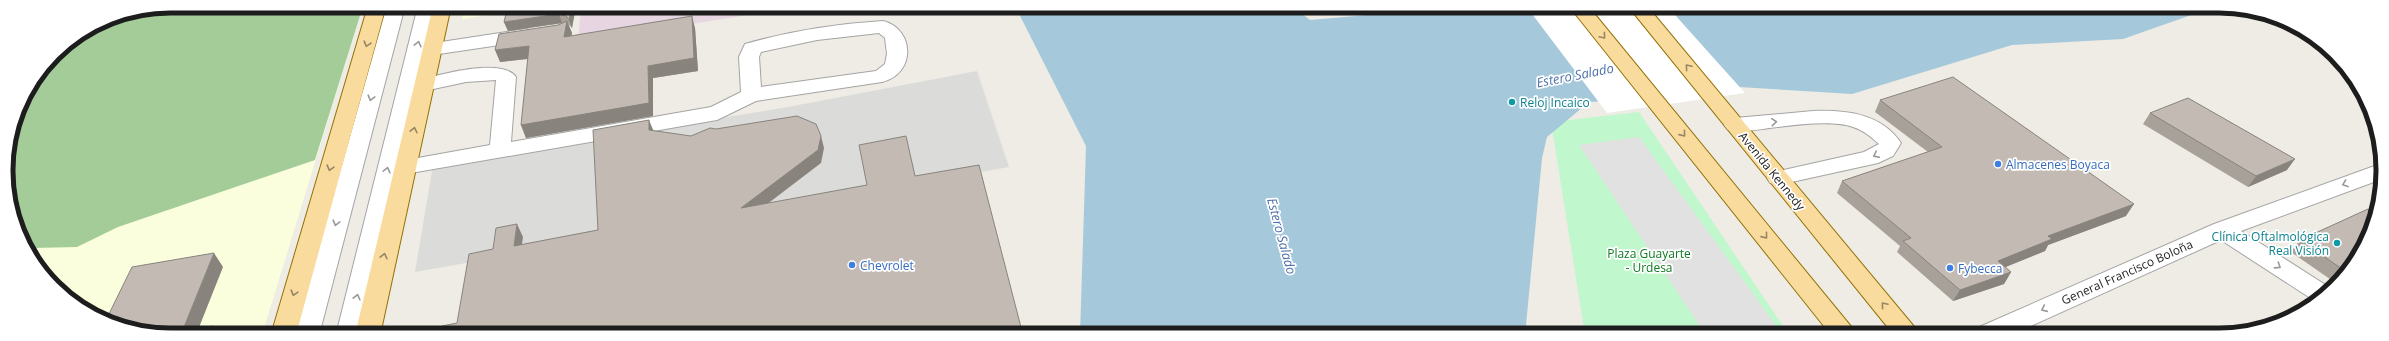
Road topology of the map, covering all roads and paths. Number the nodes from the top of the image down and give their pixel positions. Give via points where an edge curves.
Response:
1 (375, 13) edge
2 (394, 13) edge
3 (425, 13) edge
4 (440, 13) edge
5 (1584, 13) edge
6 (1642, 13) edge
7 (546, 32) edge
8 (432, 48) junction
9 (424, 84) junction
10 (752, 96) junction
11 (1735, 125) junction
12 (500, 150) junction
13 (405, 167) junction
14 (2376, 173) edge
15 (1778, 178) junction
16 (2222, 230) junction
17 (2318, 292) edge
18 (284, 328) edge
19 (308, 328) edge
20 (350, 328) edge
21 (369, 328) edge
22 (1840, 328) edge
23 (1903, 328) edge
24 (2002, 328) edge

1 -> 18 main road
2 -> 19 street
20 -> 3 street
4 - 8 main road
5 -> 22 main road
11 -> 6 main road, Avenida Kennedy
7 - 8 street
8 - 9 main road
9 - 12 street via 489,74 506,77
13 -> 9 main road
10 - 10 street via 882,76 895,67 897,54 894,36 883,27 864,28 768,43 752,48 749,57
10 - 12 street via 716,113
11 - 15 main road, Avenida Kennedy
11 -> 15 street via 1827,118 1854,120 1875,129 1890,143 1885,151 1870,158
12 - 13 street
21 -> 13 main road
14 -> 16 street, General Francisco Boloña
23 -> 15 main road, Avenida Kennedy
16 -> 17 street
16 -> 24 street, General Francisco Boloña

